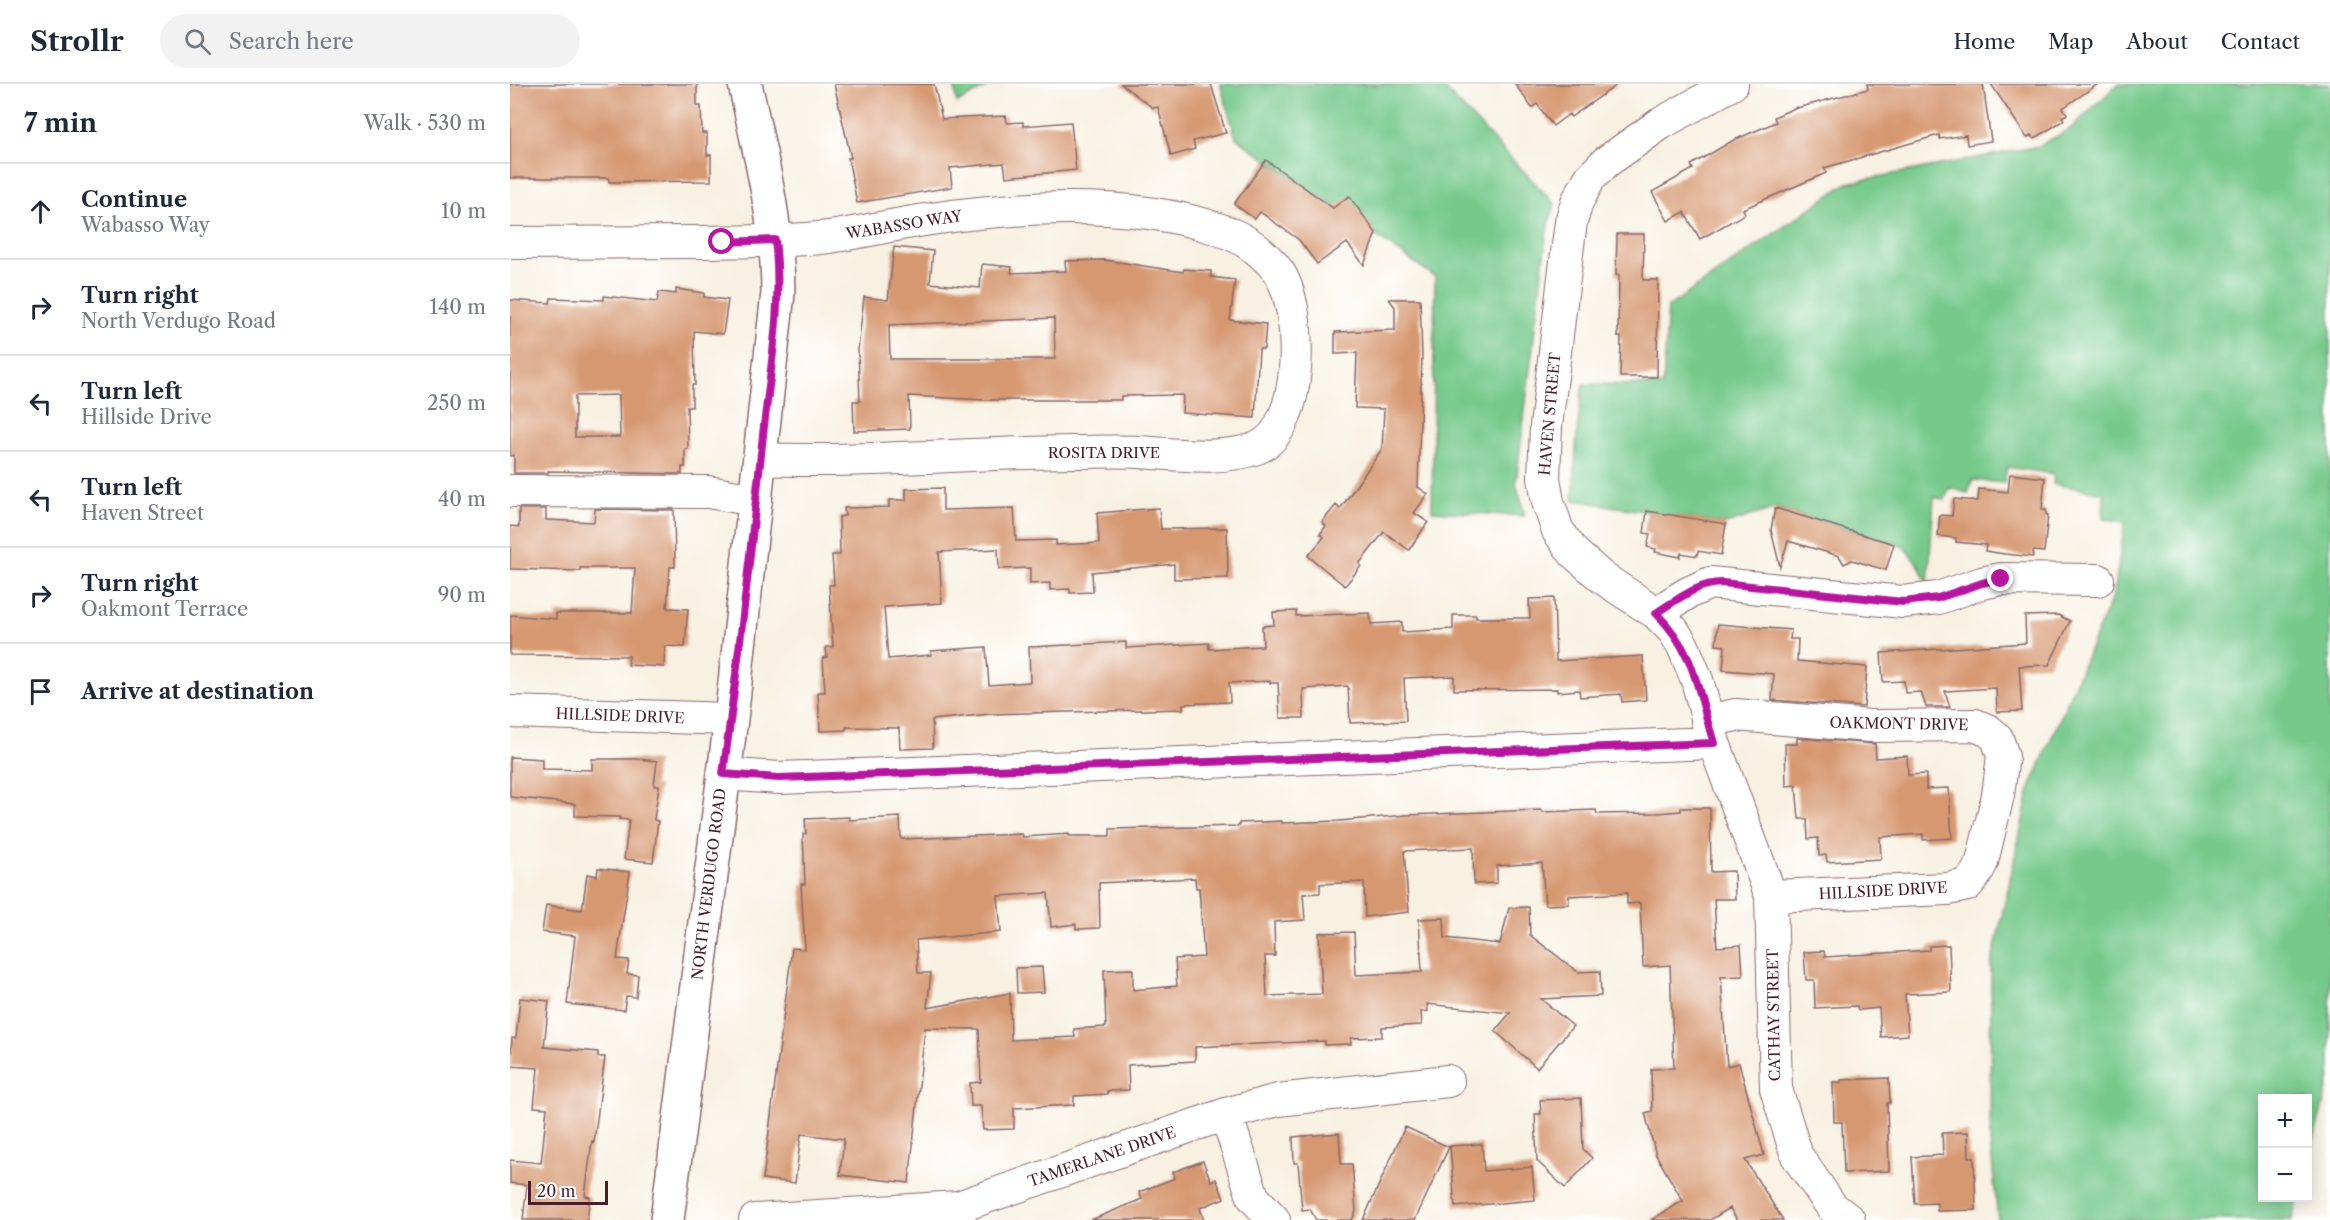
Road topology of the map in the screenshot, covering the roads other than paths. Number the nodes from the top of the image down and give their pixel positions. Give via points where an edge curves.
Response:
1 (745, 84) edge
2 (1732, 84) edge
3 (775, 240) junction
4 (510, 243) edge
5 (1279, 273) joint
6 (760, 459) junction
7 (510, 491) edge
8 (756, 500) junction
9 (2098, 580) dead end
10 (1656, 613) junction
11 (510, 712) edge
12 (731, 719) junction
13 (1710, 732) junction
14 (2003, 756) joint
15 (723, 774) junction
16 (1772, 896) junction
17 (1448, 1082) dead end
18 (1226, 1114) junction
19 (668, 1220) edge
20 (755, 1220) edge
21 (1274, 1220) edge
22 (1849, 1220) edge

1 - 3 main road, NORTH VERDUGO ROAD
2 - 10 street, HAVEN STREET via 1660,124 1606,162 1590,178 1571,222 1546,426 1544,478 1548,502 1558,531 1574,553 1604,579
3 - 4 street, WABASSO WAY
3 - 5 street, WABASSO WAY via 828,237 1005,211 1138,211 1218,229 1251,243
3 - 6 main road, NORTH VERDUGO ROAD via 778,293
5 - 6 street, ROSITA DRIVE via 1291,304 1295,351 1291,398 1281,426 1260,447 1232,454 1192,455 1069,452 815,461
6 - 8 main road, NORTH VERDUGO ROAD
7 - 8 street via 708,492
8 - 12 main road, NORTH VERDUGO ROAD
9 - 10 street via 2001,579 1938,598 1903,602 1710,583
10 - 13 street, HAVEN STREET via 1683,646 1697,680
11 - 12 street, HILLSIDE DRIVE
12 - 15 main road, NORTH VERDUGO ROAD
13 - 14 street, OAKMONT DRIVE via 1736,716 1870,726 1975,725 1997,738
13 - 15 street via 779,778
13 - 16 street, HAVEN STREET
14 - 16 street, HILLSIDE DRIVE via 1982,862 1967,885
15 - 19 main road, NORTH VERDUGO ROAD
16 - 22 street, CATHAY STREET via 1776,1089 1797,1156 1832,1207
17 - 18 street, TAMERLANE DRIVE via 1278,1100
18 - 20 street, TAMERLANE DRIVE via 958,1208
18 - 21 street via 1253,1197

